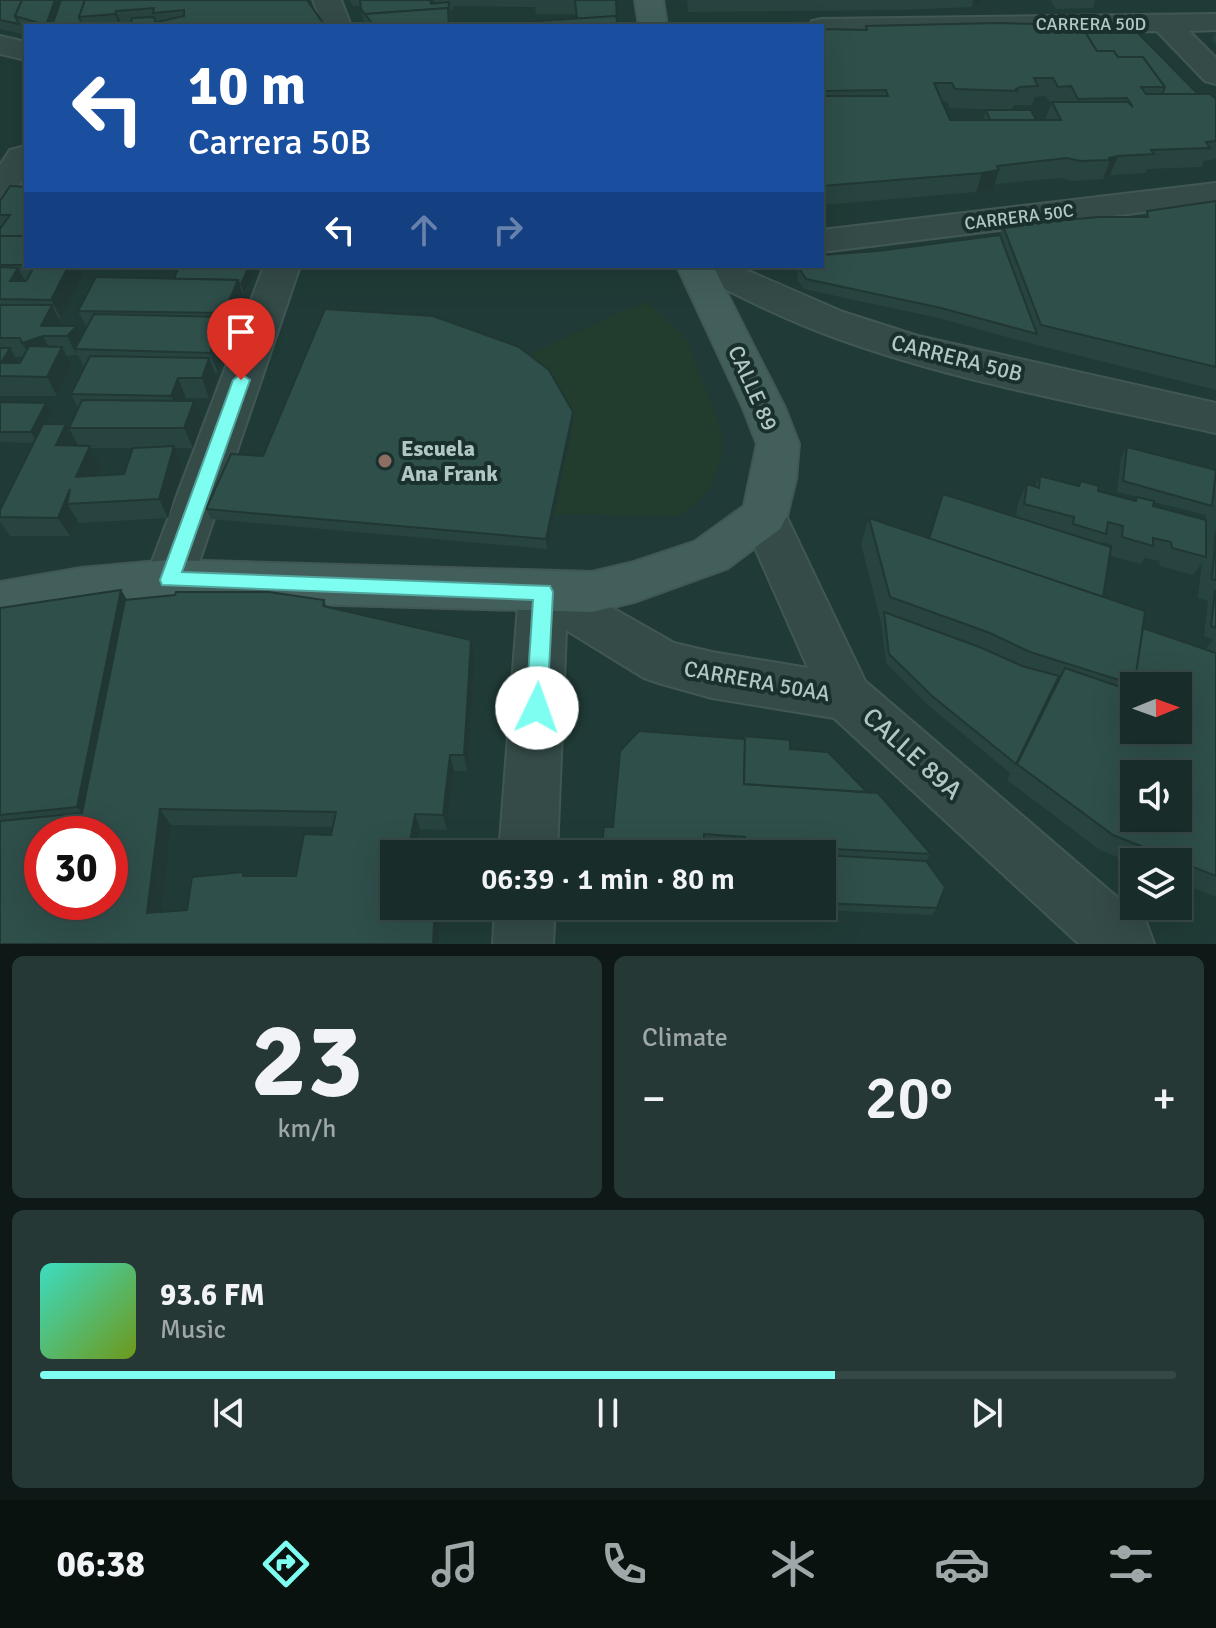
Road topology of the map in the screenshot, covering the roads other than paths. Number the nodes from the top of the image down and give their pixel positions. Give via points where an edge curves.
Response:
1 (327, 0) edge
2 (649, 0) edge
3 (1023, 12) edge
4 (1216, 22) edge
5 (1165, 23) junction
6 (336, 24) edge
7 (653, 24) edge
8 (824, 27) edge
9 (0, 45) edge
10 (24, 51) edge
11 (1216, 75) edge
12 (16, 155) edge
13 (0, 189) edge
14 (1216, 193) edge
15 (824, 241) edge
16 (281, 268) edge
17 (696, 268) edge
18 (712, 268) edge
19 (1216, 418) edge
20 (764, 516) junction
21 (169, 580) junction
22 (543, 592) junction
23 (0, 602) edge
24 (847, 697) junction
25 (529, 840) edge
26 (524, 920) edge
27 (523, 944) edge
28 (1124, 944) edge

1 - 6 street
2 - 7 street
3 - 5 street, CARRERA 50D
3 - 8 street, CARRERA 50D
4 - 5 street, CARRERA 50D
5 - 11 street
9 - 10 street
12 - 13 street
14 - 15 street, CARRERA 50C
16 - 21 street
17 - 20 street, CALLE 89 via 778,444
18 - 19 street, CARRERA 50B via 775,300 870,336
20 - 22 street via 711,555 660,573 592,592
20 - 24 street, CALLE 89A
21 - 22 street
21 - 23 street
22 - 24 street, CARRERA 50AA via 662,662
22 - 25 street
24 - 28 street, CALLE 89A
26 - 27 street

